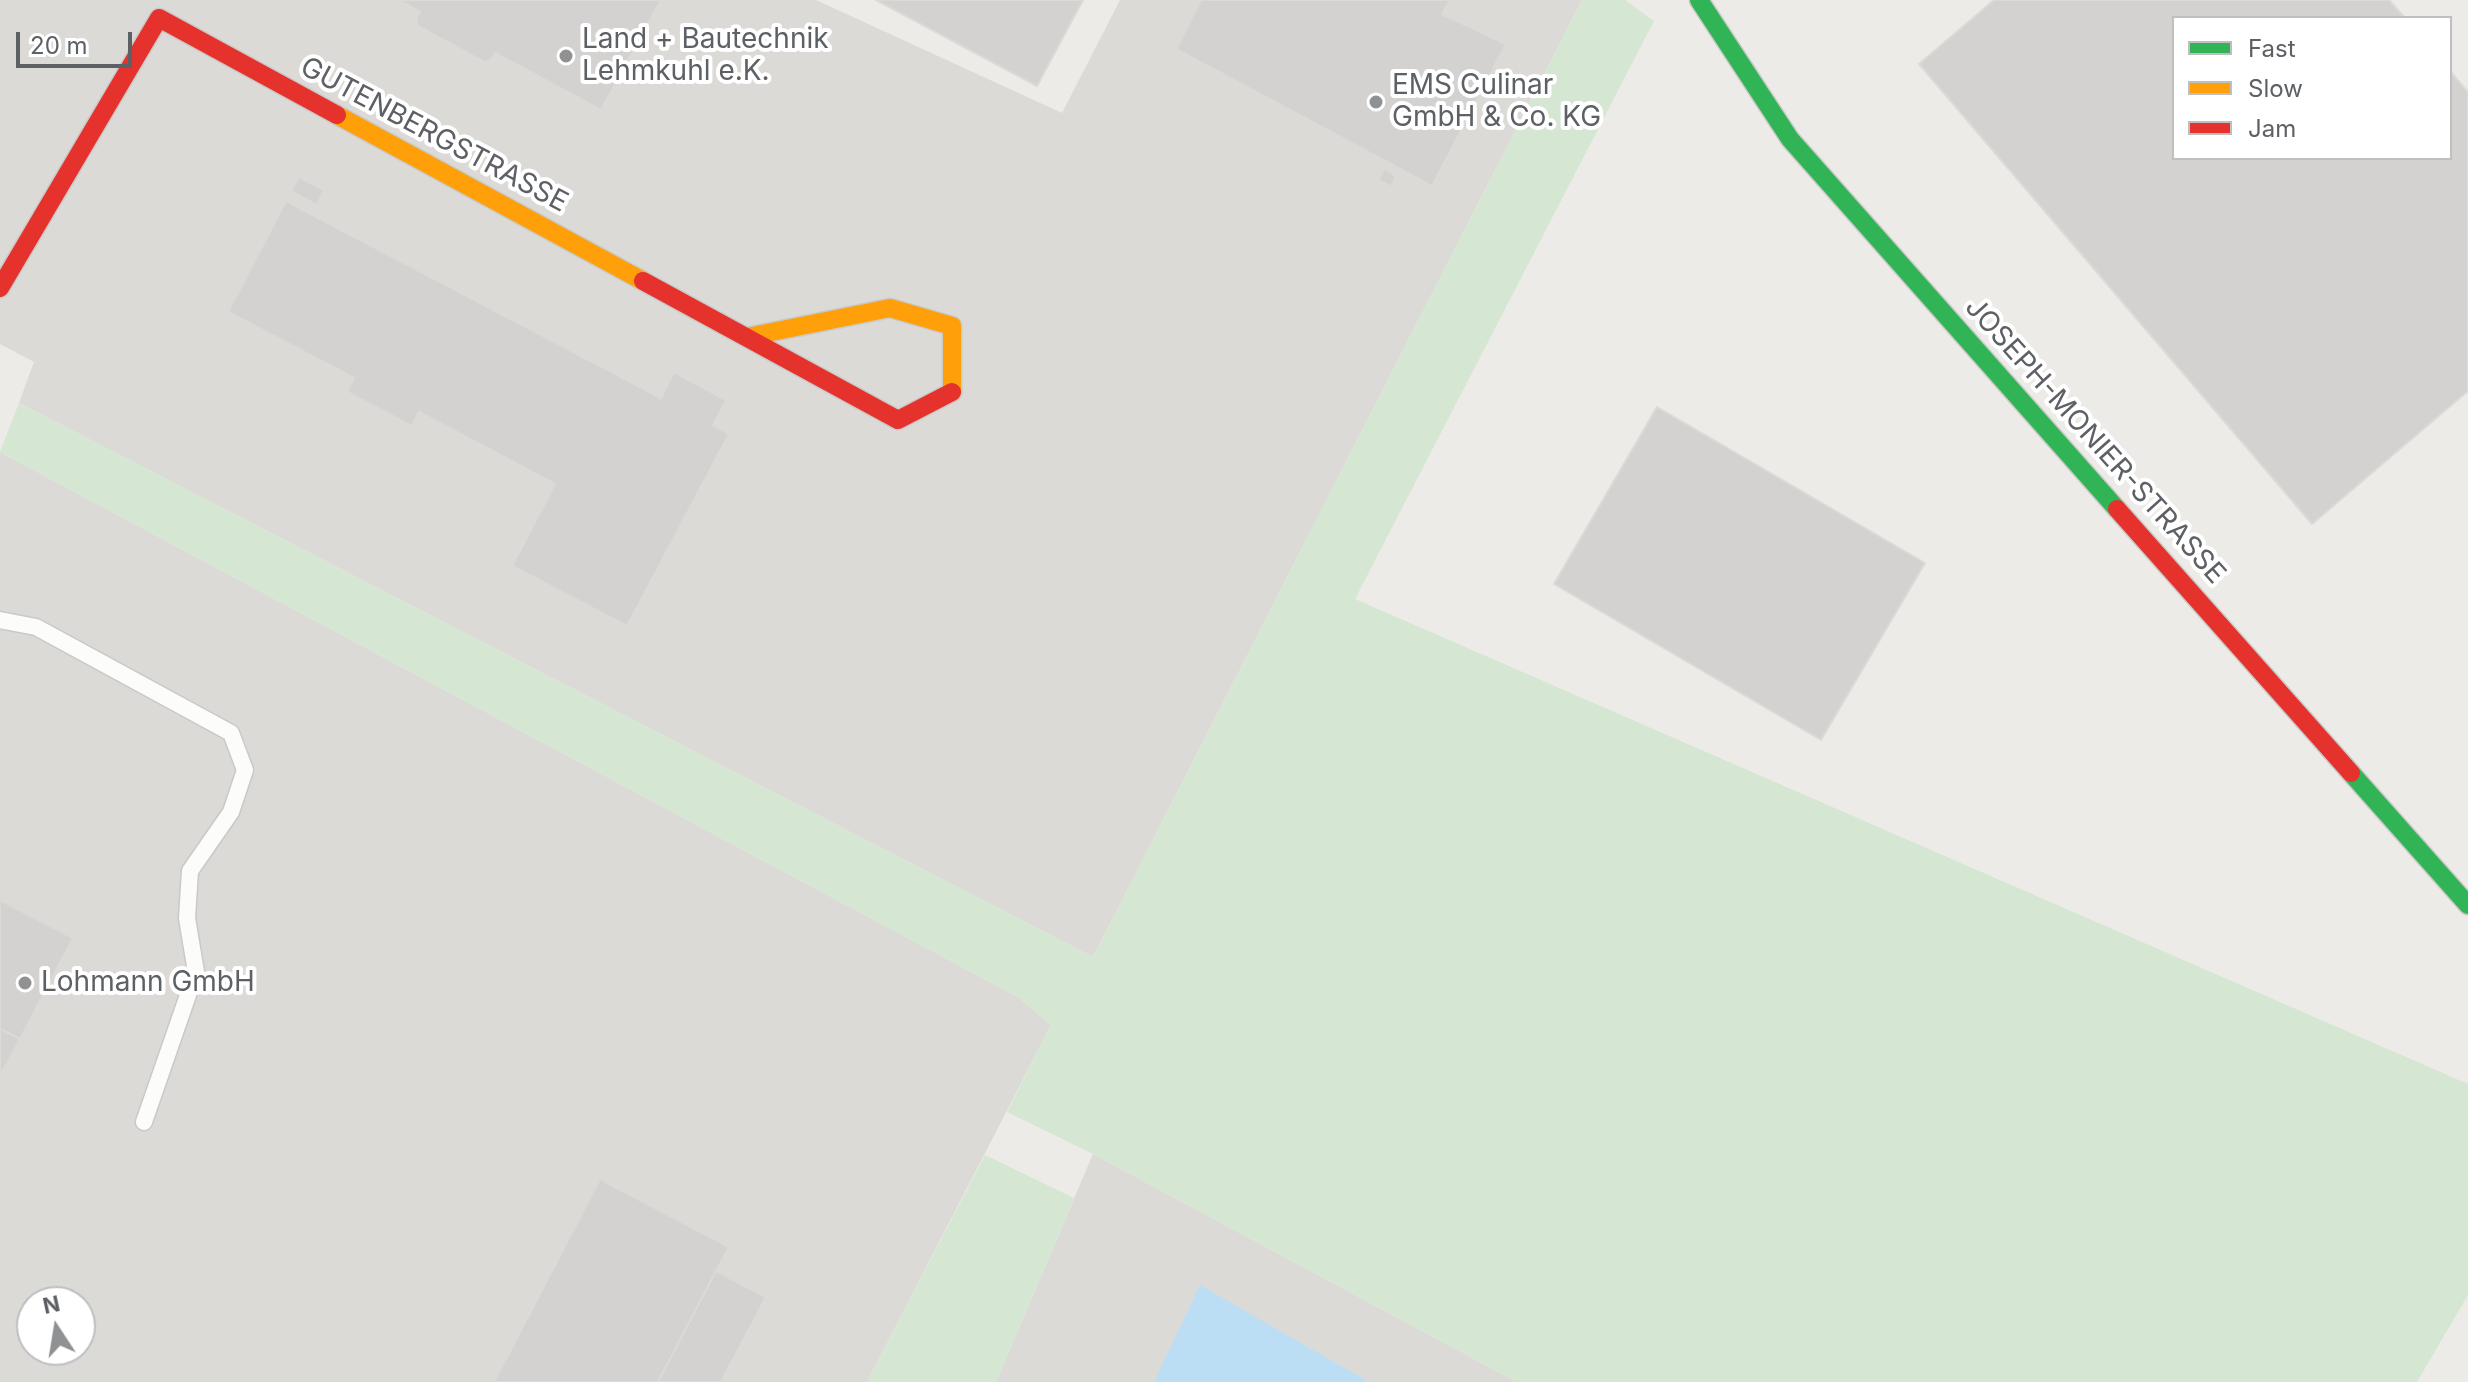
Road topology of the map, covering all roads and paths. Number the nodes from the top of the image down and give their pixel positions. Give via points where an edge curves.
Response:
1 (1699, 0) edge
2 (0, 288) edge
3 (747, 337) junction
4 (0, 620) edge
5 (2468, 905) edge
6 (144, 1122) dead end

1 - 5 street, JOSEPH-MONIER-STRASSE via 1790,139
2 - 3 street, GUTENBERGSTRASSE via 159,18
3 - 3 street, GUTENBERGSTRASSE via 898,420 954,391 952,326 890,308
4 - 6 lane via 36,627 231,733 245,770 231,812 190,871 187,918 196,972

